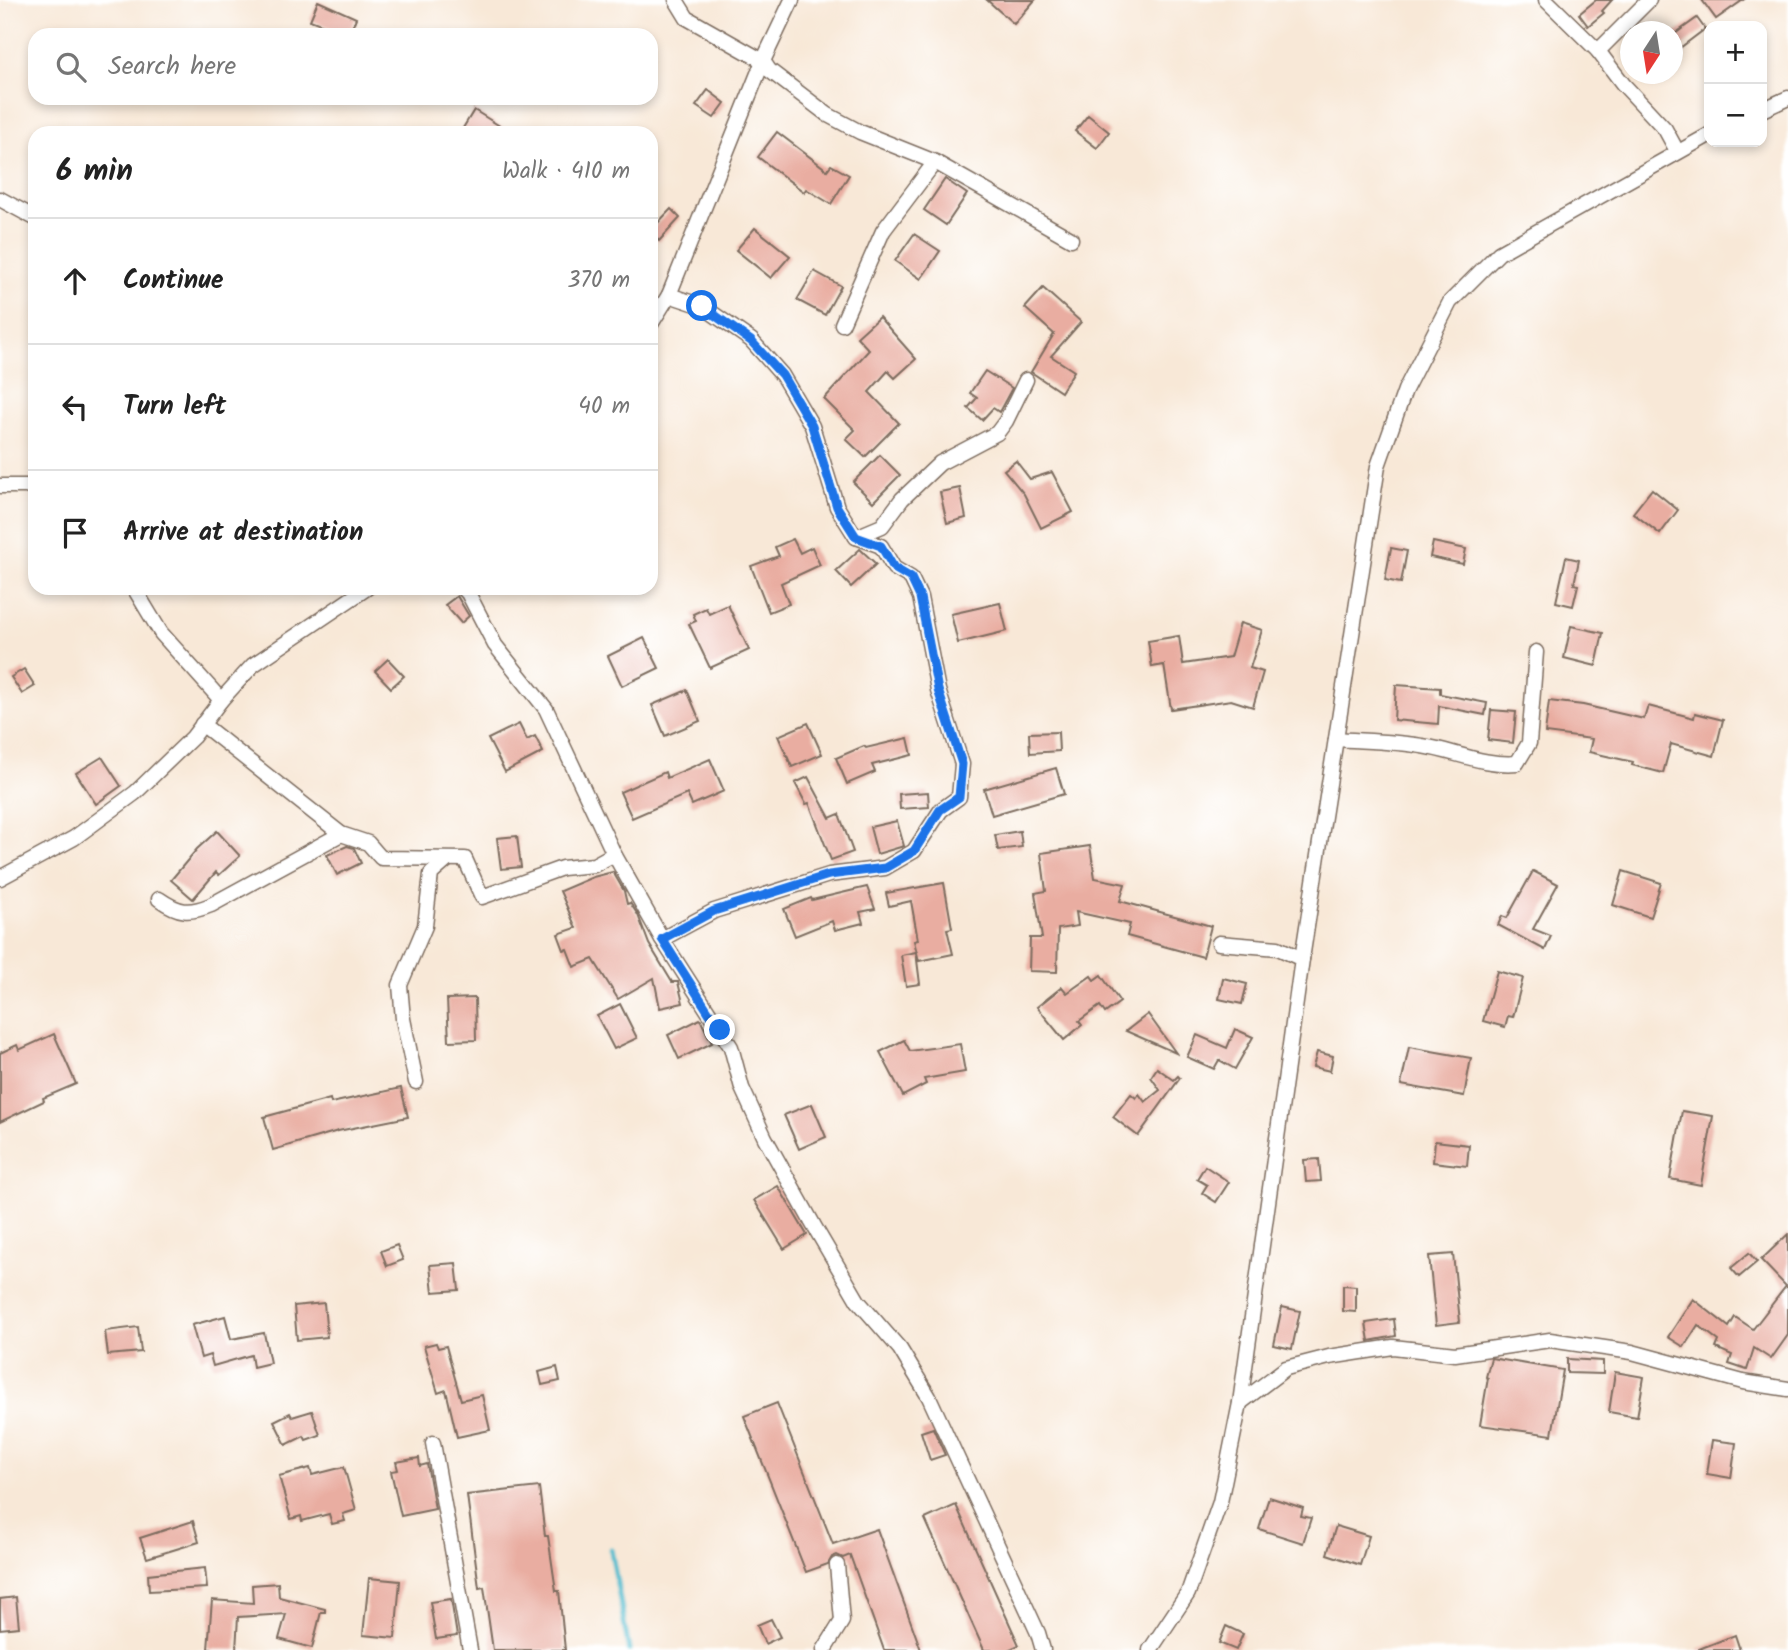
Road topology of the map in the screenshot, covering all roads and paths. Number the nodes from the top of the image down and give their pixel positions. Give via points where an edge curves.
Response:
1 (676, 0) edge
2 (684, 0) edge
3 (792, 0) edge
4 (1546, 0) edge
5 (1649, 0) edge
6 (687, 18) junction
7 (1598, 51) junction
8 (763, 61) junction
9 (1788, 98) edge
10 (1767, 108) edge
11 (1704, 138) edge
12 (1677, 151) junction
13 (935, 162) junction
14 (0, 199) edge
15 (28, 214) edge
16 (1071, 239) dead end
17 (669, 295) junction
18 (658, 313) edge
19 (842, 324) dead end
20 (1026, 380) dead end
21 (0, 486) edge
22 (28, 487) edge
23 (856, 537) junction
24 (138, 595) edge
25 (357, 595) edge
26 (469, 595) edge
27 (1536, 652) dead end
28 (221, 700) junction
29 (202, 724) junction
30 (1336, 739) junction
31 (341, 834) junction
32 (614, 854) junction
33 (447, 860) junction
34 (0, 878) edge
35 (159, 900) dead end
36 (662, 939) junction
37 (1219, 943) dead end
38 (1302, 959) junction
39 (416, 1082) dead end
40 (1788, 1389) edge
41 (1240, 1404) junction
42 (433, 1443) dead end
43 (837, 1564) dead end
44 (470, 1650) edge
45 (824, 1650) edge
46 (1043, 1650) edge
47 (1150, 1650) edge

1 - 6 street
2 - 6 street
3 - 8 street
4 - 7 street
5 - 7 street
6 - 8 street
7 - 12 street via 1665,129
8 - 13 street via 828,115
8 - 17 street
9 - 10 street
11 - 12 street
12 - 30 street via 1499,253 1450,302 1405,390 1378,466
13 - 16 street
13 - 19 street via 883,231
14 - 15 street
17 - 18 street
17 - 23 street via 702,306 751,341 782,375 812,426 837,507
20 - 23 street via 997,433 940,463 902,499 882,526
21 - 22 street
23 - 36 street via 881,546 894,568 911,578 920,597 938,690 962,764 959,797 940,810 914,851 885,868 829,875 714,911
24 - 28 street via 161,633
25 - 28 street via 253,665
26 - 32 street via 495,645 545,709
27 - 30 street via 1529,743 1517,762 1499,765 1423,746
28 - 29 street
29 - 31 street
29 - 34 street via 135,793 74,838
30 - 38 street
31 - 33 street via 368,843 381,858
31 - 35 street via 193,912
32 - 33 street via 594,865 562,868 482,897 465,859
32 - 36 street
33 - 39 street via 431,874 425,926 400,985
36 - 46 street via 730,1047 765,1139 814,1226 858,1301 900,1349 929,1397
37 - 38 street via 1278,948
38 - 41 street
40 - 41 street via 1743,1382 1632,1352 1550,1339 1455,1354 1393,1347 1329,1357 1286,1368
41 - 47 street via 1220,1502 1188,1593
42 - 44 street
43 - 45 street via 842,1621

